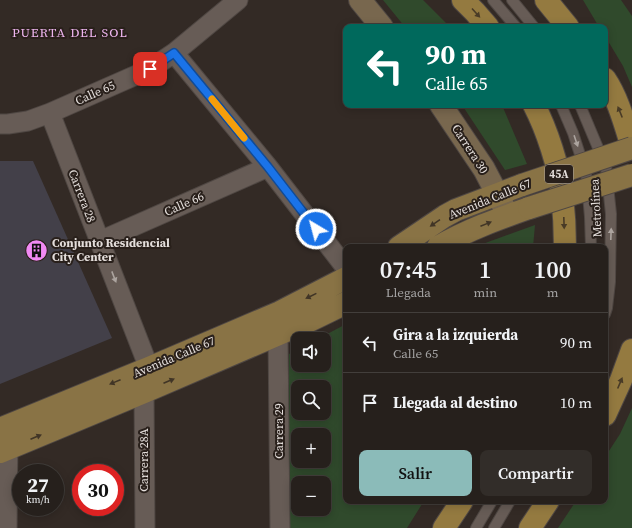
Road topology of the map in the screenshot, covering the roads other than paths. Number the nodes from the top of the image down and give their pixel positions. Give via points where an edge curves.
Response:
1 (238, 0) edge
2 (360, 0) edge
3 (463, 0) edge
4 (493, 0) edge
5 (512, 0) edge
6 (546, 0) edge
7 (380, 24) edge
8 (485, 24) edge
9 (513, 24) edge
10 (532, 24) edge
11 (566, 24) edge
12 (174, 53) junction
13 (608, 84) edge
14 (443, 108) edge
15 (535, 108) edge
16 (562, 108) edge
17 (581, 108) edge
18 (50, 113) junction
19 (0, 124) edge
20 (632, 148) edge
21 (268, 167) junction
22 (632, 175) edge
23 (497, 194) junction
24 (508, 215) junction
25 (100, 241) junction
26 (403, 244) edge
27 (444, 244) edge
28 (565, 244) edge
29 (591, 244) edge
30 (343, 264) edge
31 (343, 280) edge
32 (608, 299) edge
33 (343, 304) edge
34 (278, 335) junction
35 (632, 350) edge
36 (149, 368) junction
37 (144, 392) junction
38 (608, 408) edge
39 (4, 439) edge
40 (460, 504) edge
41 (490, 504) edge
42 (508, 504) edge
43 (546, 504) edge
44 (7, 528) edge
45 (145, 528) edge
46 (280, 528) edge
47 (444, 528) edge
48 (476, 528) edge
49 (494, 528) edge
50 (530, 528) edge

1 - 12 street, Calle 65
2 - 7 main road
3 -> 8 highway
4 - 9 lane
5 - 10 lane
6 - 11 highway
12 - 18 street, Calle 65 via 150,69
12 - 21 street
20 -> 13 highway
14 - 23 main road, Carrera 30 via 484,169
15 -> 28 highway, 45A via 557,167 565,220
16 -> 29 lane, Metrolínea via 586,173
32 -> 17 lane, Metrolínea via 612,214 606,167
18 - 19 street, Calle 65 via 28,121
18 - 25 street, Carrera 28
20 - 23 main road, Avenida Calle 67, bridge
21 - 25 street, Calle 66
21 - 30 street
22 - 24 main road, Avenida Calle 67, bridge
23 - 24 main road, Carrera 30
23 -> 26 main road, Avenida Calle 67 via 456,210
27 -> 24 main road, Avenida Calle 67
25 -> 36 street, Carrera 28
31 -> 36 main road, Avenida Calle 67 via 280,312
33 - 34 main road, Avenida Calle 67
37 -> 34 main road, Avenida Calle 67
34 - 46 street, Carrera 29
38 -> 35 highway
36 -> 39 main road, Avenida Calle 67
39 -> 37 main road, Avenida Calle 67
37 - 45 street, Carrera 28A
39 - 44 street
40 - 47 highway
41 - 48 lane
42 - 49 lane
43 - 50 highway

